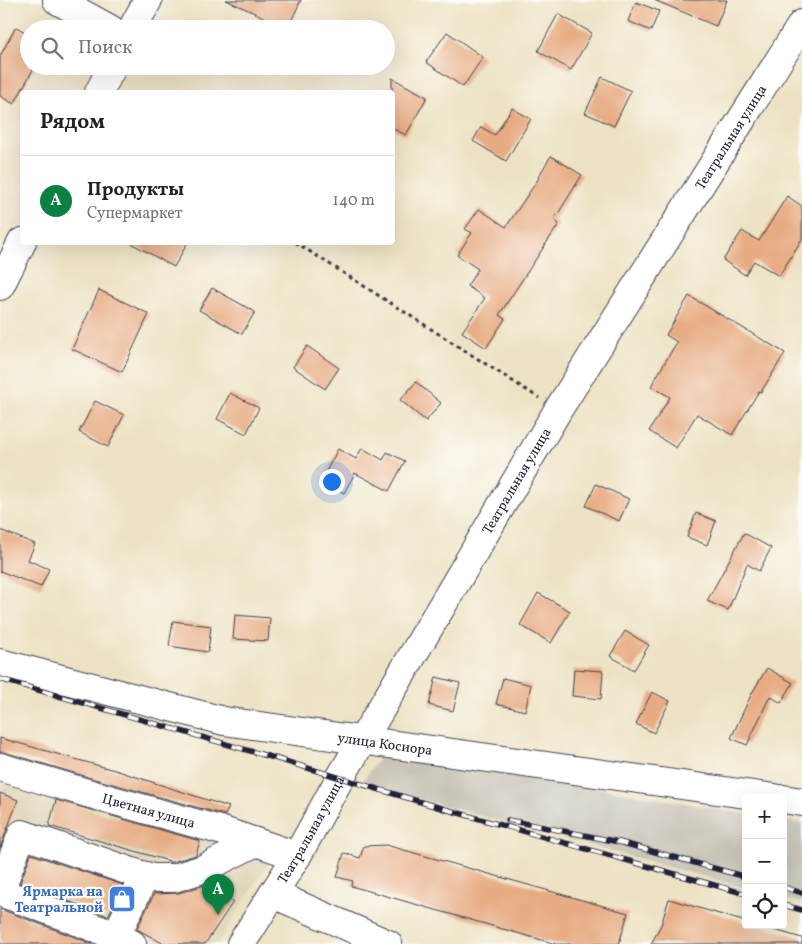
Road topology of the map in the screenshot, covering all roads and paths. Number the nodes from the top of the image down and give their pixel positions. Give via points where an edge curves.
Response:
1 (57, 0) edge
2 (148, 0) edge
3 (94, 20) edge
4 (137, 20) edge
5 (802, 24) edge
6 (108, 75) edge
7 (100, 90) edge
8 (20, 245) edge
9 (300, 245) edge
10 (0, 286) edge
11 (558, 410) junction
12 (0, 663) edge
13 (363, 740) junction
14 (0, 767) edge
15 (747, 794) edge
16 (787, 800) edge
17 (802, 802) edge
18 (256, 842) junction
19 (297, 856) junction
20 (145, 876) junction
21 (0, 892) edge
22 (273, 894) junction
23 (120, 941) edge
24 (241, 944) edge
25 (388, 944) edge

1 - 3 street
2 - 4 street
5 - 11 street, Театральная улица
6 - 7 street
8 - 10 street
9 - 11 path
11 - 13 street, Театральная улица
12 - 13 street, улица Косиора via 224,721
13 - 15 street, улица Косиора
13 - 19 street, Театральная улица
14 - 18 street, Цветная улица
16 - 17 street
18 - 19 street, Цветная улица
18 - 20 street via 182,876
19 - 22 street, Театральная улица
20 - 21 street via 22,834
20 - 23 street
21 - 23 street
22 - 24 street, Театральная улица
22 - 25 street

